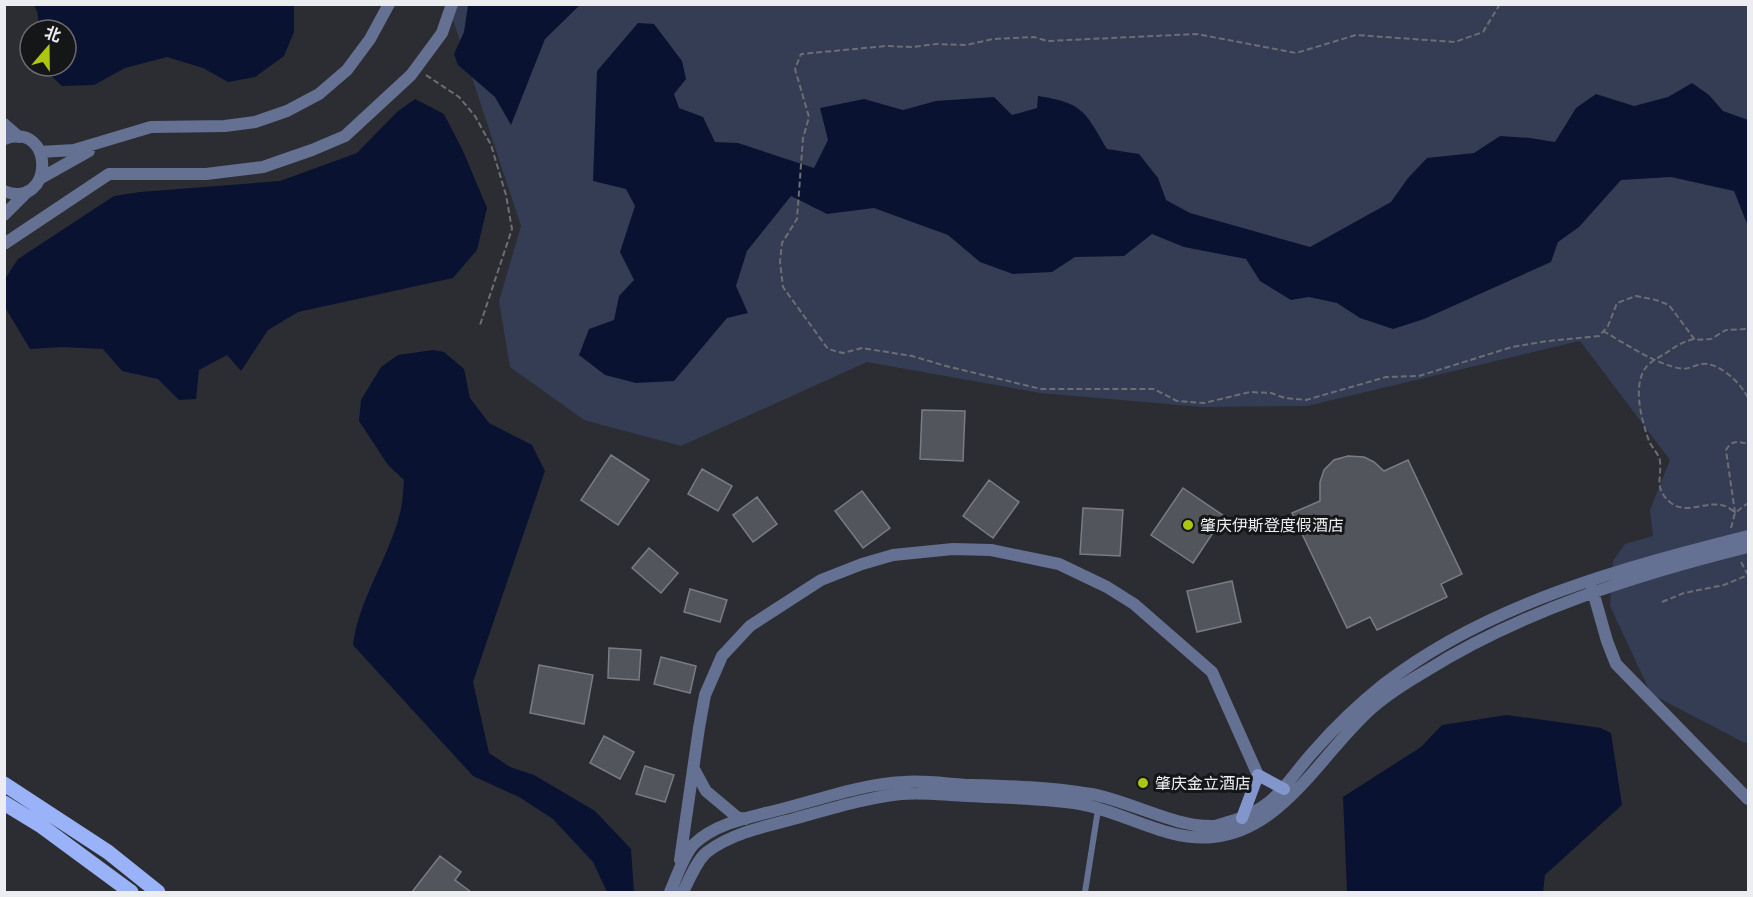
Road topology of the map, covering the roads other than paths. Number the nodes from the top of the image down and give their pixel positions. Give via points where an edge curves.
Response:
1 (389, 4) edge
2 (452, 4) edge
3 (4, 124) edge
4 (119, 135) junction
5 (18, 137) junction
6 (4, 139) edge
7 (40, 152) junction
8 (41, 178) junction
9 (4, 191) edge
10 (28, 191) junction
11 (4, 215) edge
12 (4, 244) edge
13 (1749, 536) edge
14 (1749, 547) edge
15 (1592, 588) junction
16 (694, 769) junction
17 (1258, 775) junction
18 (4, 784) edge
19 (1284, 789) junction
20 (1749, 800) edge
21 (4, 803) edge
22 (1098, 810) junction
23 (1242, 818) junction
24 (745, 819) junction
25 (678, 873) junction
26 (131, 892) edge
27 (158, 892) edge
28 (670, 892) edge
29 (683, 892) edge
30 (1085, 892) edge

1 - 4 street via 347,70 319,94 287,111 255,122 151,127
2 - 12 street via 442,33 416,68 345,136 263,167 206,174 109,174
3 - 5 street
4 - 7 street via 74,150
4 - 8 street
5 - 6 street
5 - 7 street
7 - 8 street via 44,170
8 - 10 street
9 - 10 street
10 - 11 street
13 - 15 street via 1685,553
14 - 15 street
15 - 19 street via 1557,591 1482,624 1419,660 1341,722
15 - 20 street via 1616,664
15 - 22 street via 1490,634 1404,684 1343,736 1290,798 1271,815 1247,828 1213,837 1180,836
16 - 17 street via 705,695 722,656 750,626 821,580 862,564 893,555 953,549 992,550 1059,564 1134,604 1212,672
16 - 24 street via 706,791 737,817
16 - 25 street
17 - 19 street
17 - 23 street
18 - 27 main road via 108,852
19 - 23 street via 1254,814
21 - 26 main road
22 - 29 street via 1039,800 904,793 874,798 727,839 704,854
22 - 30 lane
23 - 24 street via 1216,826 1183,822 1093,795 1042,788 903,781
24 - 25 street via 709,833 692,845
25 - 28 street

